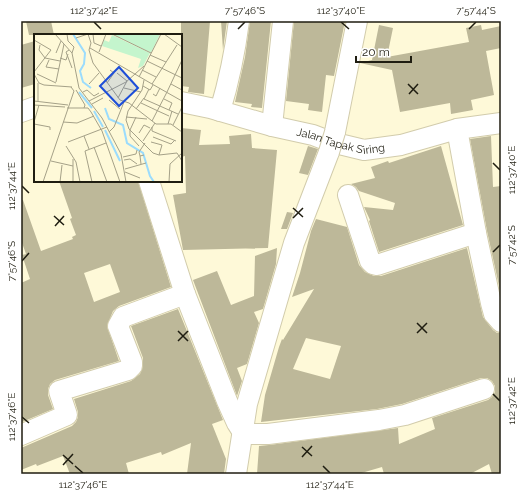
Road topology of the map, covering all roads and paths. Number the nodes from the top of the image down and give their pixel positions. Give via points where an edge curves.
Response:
1 (239, 21) edge
2 (283, 21) edge
3 (357, 21) edge
4 (182, 102) edge
5 (34, 107) edge
6 (220, 111) junction
7 (21, 112) edge
8 (501, 123) edge
9 (272, 126) junction
10 (457, 129) junction
11 (149, 182) edge
12 (348, 195) dead end
13 (476, 233) junction
14 (185, 294) junction
15 (501, 322) edge
16 (484, 389) dead end
17 (244, 434) junction
18 (21, 435) edge
19 (236, 474) edge

1 - 6 street via 230,76
2 - 9 street
3 - 17 street, bridge via 335,132 294,243 247,404
4 - 6 street, Jalan Tapak Siring
5 - 7 street
6 - 9 street, Jalan Tapak Siring
8 - 10 street, Jalan Tapak Siring
9 - 10 street, Jalan Tapak Siring via 364,150 401,146
10 - 13 street
11 - 14 street
12 - 13 street via 373,264 377,265
13 - 15 street via 494,314
14 - 17 street via 227,401
14 - 18 street via 123,318 118,326 132,366 128,370 59,391 67,414
16 - 17 street via 404,415 379,420 268,434
17 - 19 street

